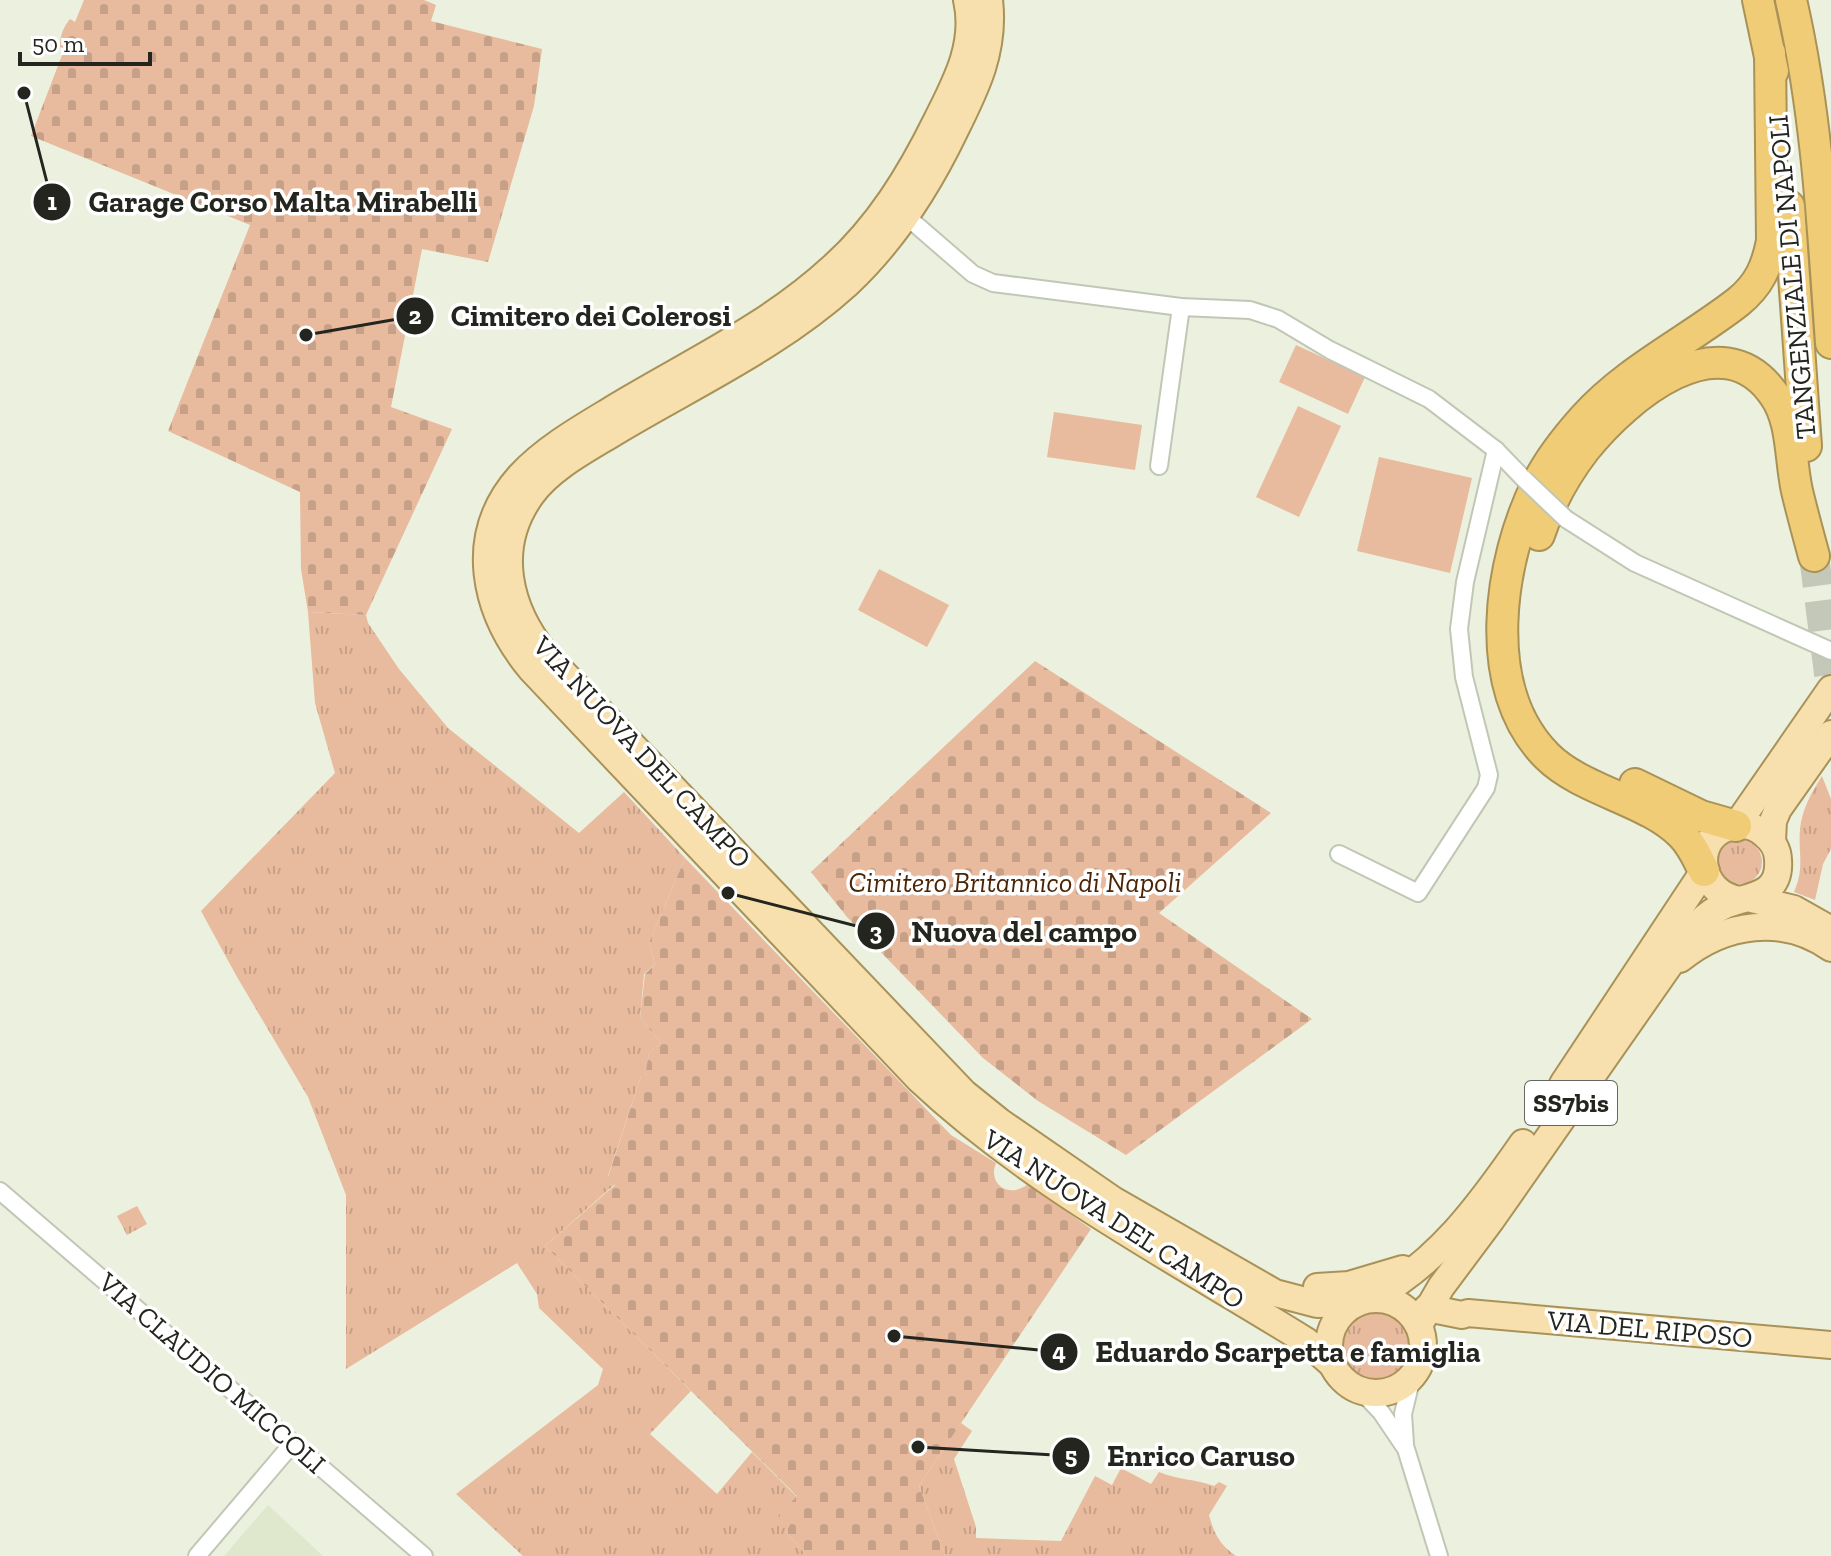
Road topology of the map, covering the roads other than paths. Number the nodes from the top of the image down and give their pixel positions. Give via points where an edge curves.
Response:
1 (967, 0) edge
2 (989, 0) edge
3 (1758, 0) edge
4 (1791, 0) edge
5 (1809, 0) edge
6 (1770, 53) junction
7 (1818, 161) junction
8 (898, 210) junction
9 (1181, 307) junction
10 (1831, 343) edge
11 (1496, 450) junction
12 (1159, 466) dead end
13 (1831, 651) edge
14 (1831, 689) edge
15 (1831, 734) edge
16 (1736, 826) junction
17 (1772, 841) junction
18 (1339, 854) dead end
19 (1704, 871) junction
20 (1746, 900) junction
21 (1831, 930) edge
22 (1831, 948) edge
23 (1665, 971) junction
24 (0, 1191) edge
25 (1432, 1257) junction
26 (1247, 1278) junction
27 (1364, 1301) junction
28 (1429, 1307) junction
29 (1831, 1345) edge
30 (1333, 1365) junction
31 (1412, 1377) junction
32 (1361, 1391) junction
33 (293, 1443) junction
34 (1406, 1449) junction
35 (197, 1556) edge
36 (424, 1556) edge
37 (1439, 1556) edge

1 - 8 main road, VIA NUOVA DEL CAMPO via 965,59
2 - 8 main road, VIA NUOVA DEL CAMPO via 985,66 933,176
3 - 6 highway, TANGENZIALE DI NAPOLI
4 - 7 highway, TANGENZIALE DI NAPOLI
5 - 7 highway
6 - 16 highway, TANGENZIALE DI NAPOLI via 1787,185 1814,556 1776,397 1755,375 1712,362 1666,378 1594,438 1555,496 1532,554 1523,618 1532,696 1547,726 1568,747 1701,816
6 - 19 highway via 1772,241 1761,276 1738,302 1601,401 1565,441 1527,507 1504,601 1509,690 1534,741 1561,768 1673,827
7 - 10 highway, TANGENZIALE DI NAPOLI
8 - 9 street via 973,274 993,283
8 - 26 main road, VIA NUOVA DEL CAMPO via 847,284 780,335 543,481 522,509 508,546 515,605 546,655 964,1093 1113,1200
8 - 30 main road, VIA NUOVA DEL CAMPO via 780,309 590,423 517,478 487,543 495,612 531,669 952,1110 1042,1178 1306,1341
9 - 11 street via 1250,310 1278,319 1429,399
9 - 12 street
11 - 13 street, bridge via 1566,519 1635,563
11 - 18 street via 1459,629 1464,677 1487,762 1486,788 1418,893
14 - 16 main road, SS7bis
15 - 17 main road, SS7bis via 1778,809
16 - 17 main road via 1756,829
16 - 19 main road, SS7bis via 1711,841
17 - 20 main road, SS7bis via 1779,860 1775,880 1761,895
19 - 20 main road via 1722,895
19 - 25 main road, SS7bis via 1513,1157
20 - 21 main road via 1794,909
20 - 23 main road, SS7bis via 1705,917
22 - 23 main road via 1782,928 1744,928 1694,947
23 - 28 main road, SS7bis
24 - 33 street, VIA CLAUDIO MICCOLI
25 - 26 main road via 1349,1285 1300,1286
25 - 27 main road via 1393,1288
26 - 27 main road, VIA NUOVA DEL CAMPO via 1279,1295 1317,1304
27 - 28 main road via 1386,1300 1411,1315
27 - 30 main road via 1335,1322 1329,1351
28 - 29 main road, VIA DEL RIPOSO via 1462,1315
28 - 31 main road via 1423,1352
30 - 32 main road via 1347,1384
31 - 32 main road via 1383,1393
31 - 34 street via 1403,1414
32 - 34 street
33 - 35 street
33 - 36 street, VIA CLAUDIO MICCOLI
34 - 37 street

